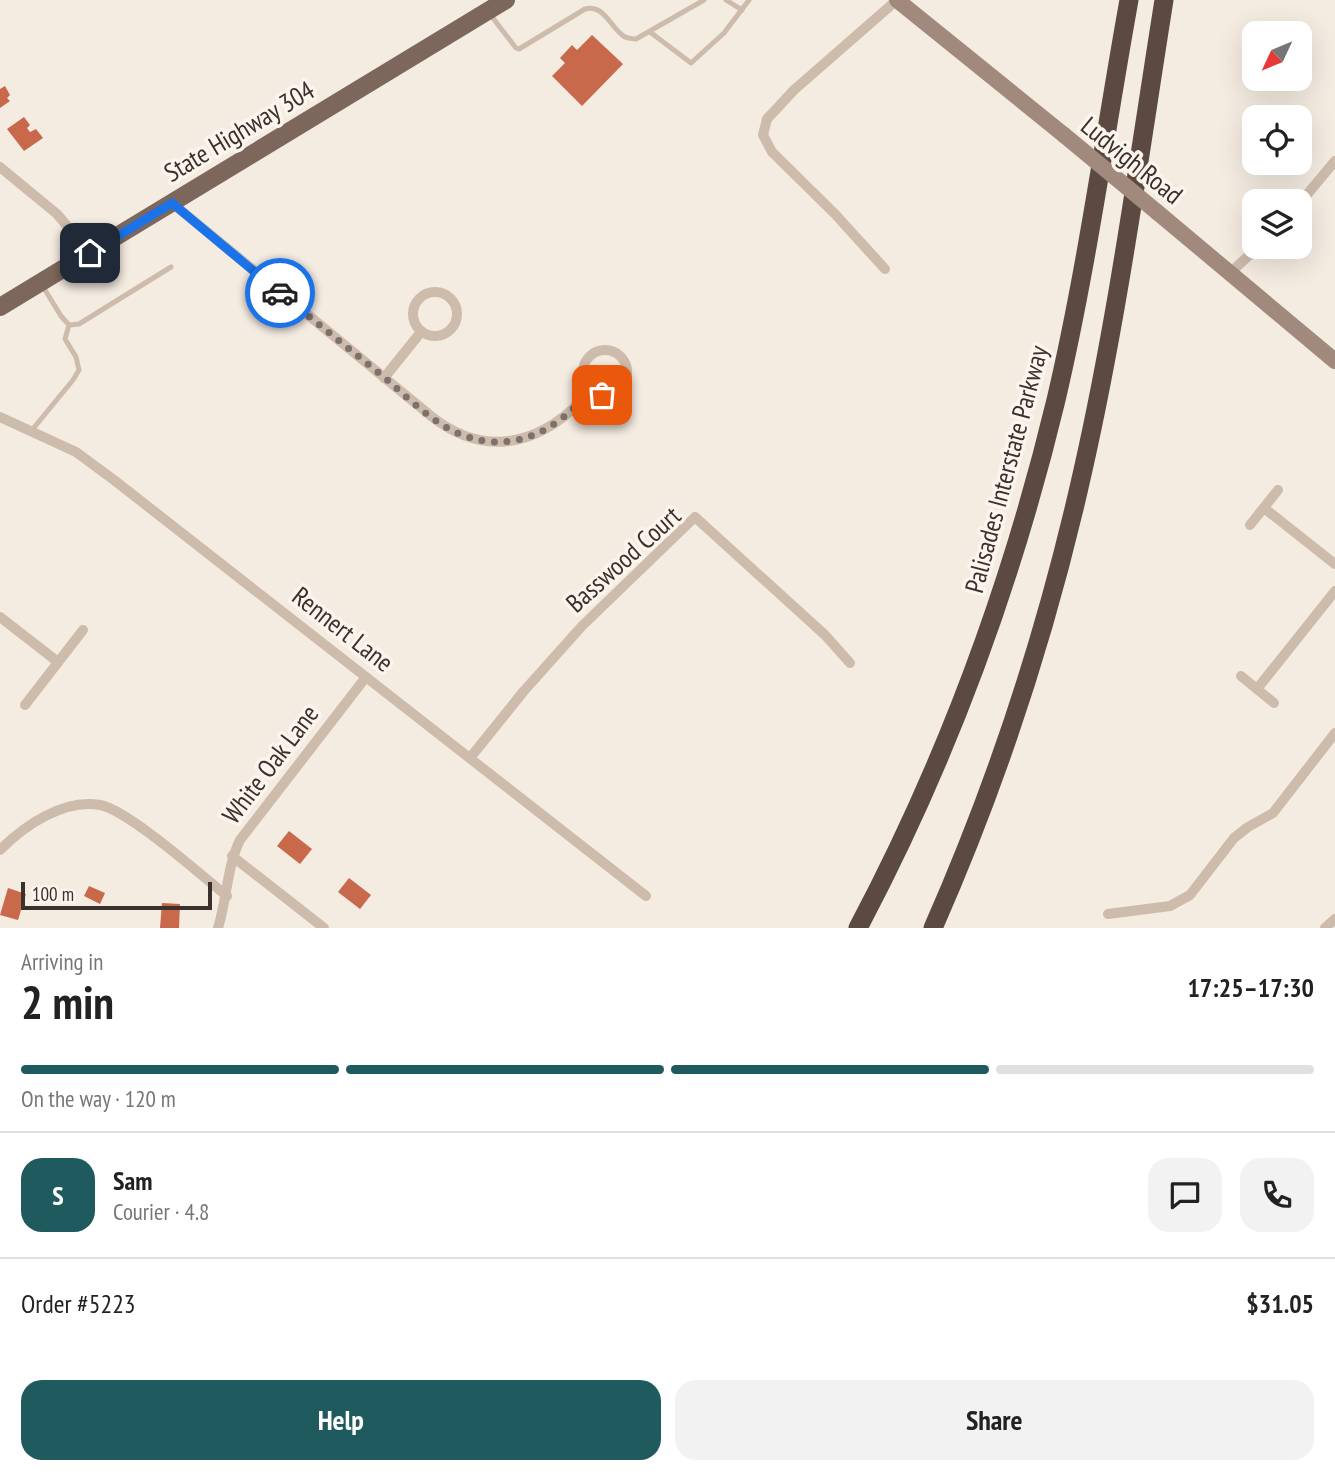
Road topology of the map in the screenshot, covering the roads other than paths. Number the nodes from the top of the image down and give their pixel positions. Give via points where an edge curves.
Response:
1 (704, 0) edge
2 (726, 0) edge
3 (749, 0) edge
4 (897, 0) edge
5 (1129, 0) edge
6 (1164, 0) edge
7 (496, 4) edge
8 (741, 10) junction
9 (650, 32) junction
10 (1335, 161) edge
11 (0, 167) edge
12 (1312, 189) edge
13 (172, 203) junction
14 (90, 253) junction
15 (1245, 259) edge
16 (172, 267) dead end
17 (885, 269) dead end
18 (1230, 273) junction
19 (40, 282) junction
20 (0, 307) edge
21 (69, 325) junction
22 (421, 331) junction
23 (1335, 361) edge
24 (384, 378) junction
25 (591, 390) junction
26 (0, 417) edge
27 (30, 433) junction
28 (1278, 491) dead end
29 (1264, 508) junction
30 (1250, 525) dead end
31 (1335, 564) edge
32 (1335, 590) edge
33 (0, 617) edge
34 (83, 630) dead end
35 (58, 663) junction
36 (850, 663) dead end
37 (1241, 676) dead end
38 (366, 677) junction
39 (1257, 689) junction
40 (1274, 703) dead end
41 (25, 705) dead end
42 (1335, 733) edge
43 (470, 758) junction
44 (0, 850) edge
45 (232, 856) junction
46 (227, 896) junction
47 (646, 896) dead end
48 (1108, 914) dead end
49 (1335, 919) edge
50 (218, 928) edge
51 (324, 928) edge
52 (858, 928) edge
53 (933, 928) edge
54 (1325, 928) edge

1 - 9 lane
2 - 8 lane
3 - 8 lane
4 - 17 street via 794,90 767,119 763,135 772,152
4 - 18 street, Ludvigh Road, bridge
5 - 52 highway, Palisades Interstate Parkway via 1066,354 1023,522 946,741
6 - 53 highway via 1102,380 1072,517 1006,740
7 - 9 lane via 519,49 592,7 626,38
7 - 13 main road, State Highway 304
8 - 9 lane via 691,63
10 - 12 street
11 - 14 street via 57,214
13 - 14 main road, State Highway 304
13 - 24 street
14 - 19 main road, State Highway 304
15 - 18 street
16 - 21 lane via 79,324
18 - 23 street, Ludvigh Road
19 - 20 main road, State Highway 304
19 - 21 lane
21 - 27 lane via 65,339 79,370
22 - 22 street via 437,337 452,329 457,312 450,297 434,291 418,299 412,317
22 - 24 street
24 - 25 street via 450,429 496,442 549,429
25 - 25 street via 607,395 622,387 628,370 620,355 604,350 589,357 583,375
26 - 27 street, Rennert Lane
27 - 38 street, Rennert Lane via 76,452
28 - 29 street
29 - 30 street
29 - 31 street
32 - 39 street
33 - 35 street
34 - 35 street
35 - 41 street
36 - 43 street, Basswood Court via 695,517 582,626
37 - 39 street
38 - 43 street, Rennert Lane
38 - 45 street, White Oak Lane via 253,821
39 - 40 street
42 - 48 street via 1273,813 1234,838 1190,895 1170,906
43 - 47 street, Rennert Lane
44 - 46 street via 47,816 78,806 102,805 126,817
45 - 46 street, White Oak Lane
45 - 51 street
46 - 50 street, White Oak Lane
49 - 54 street

